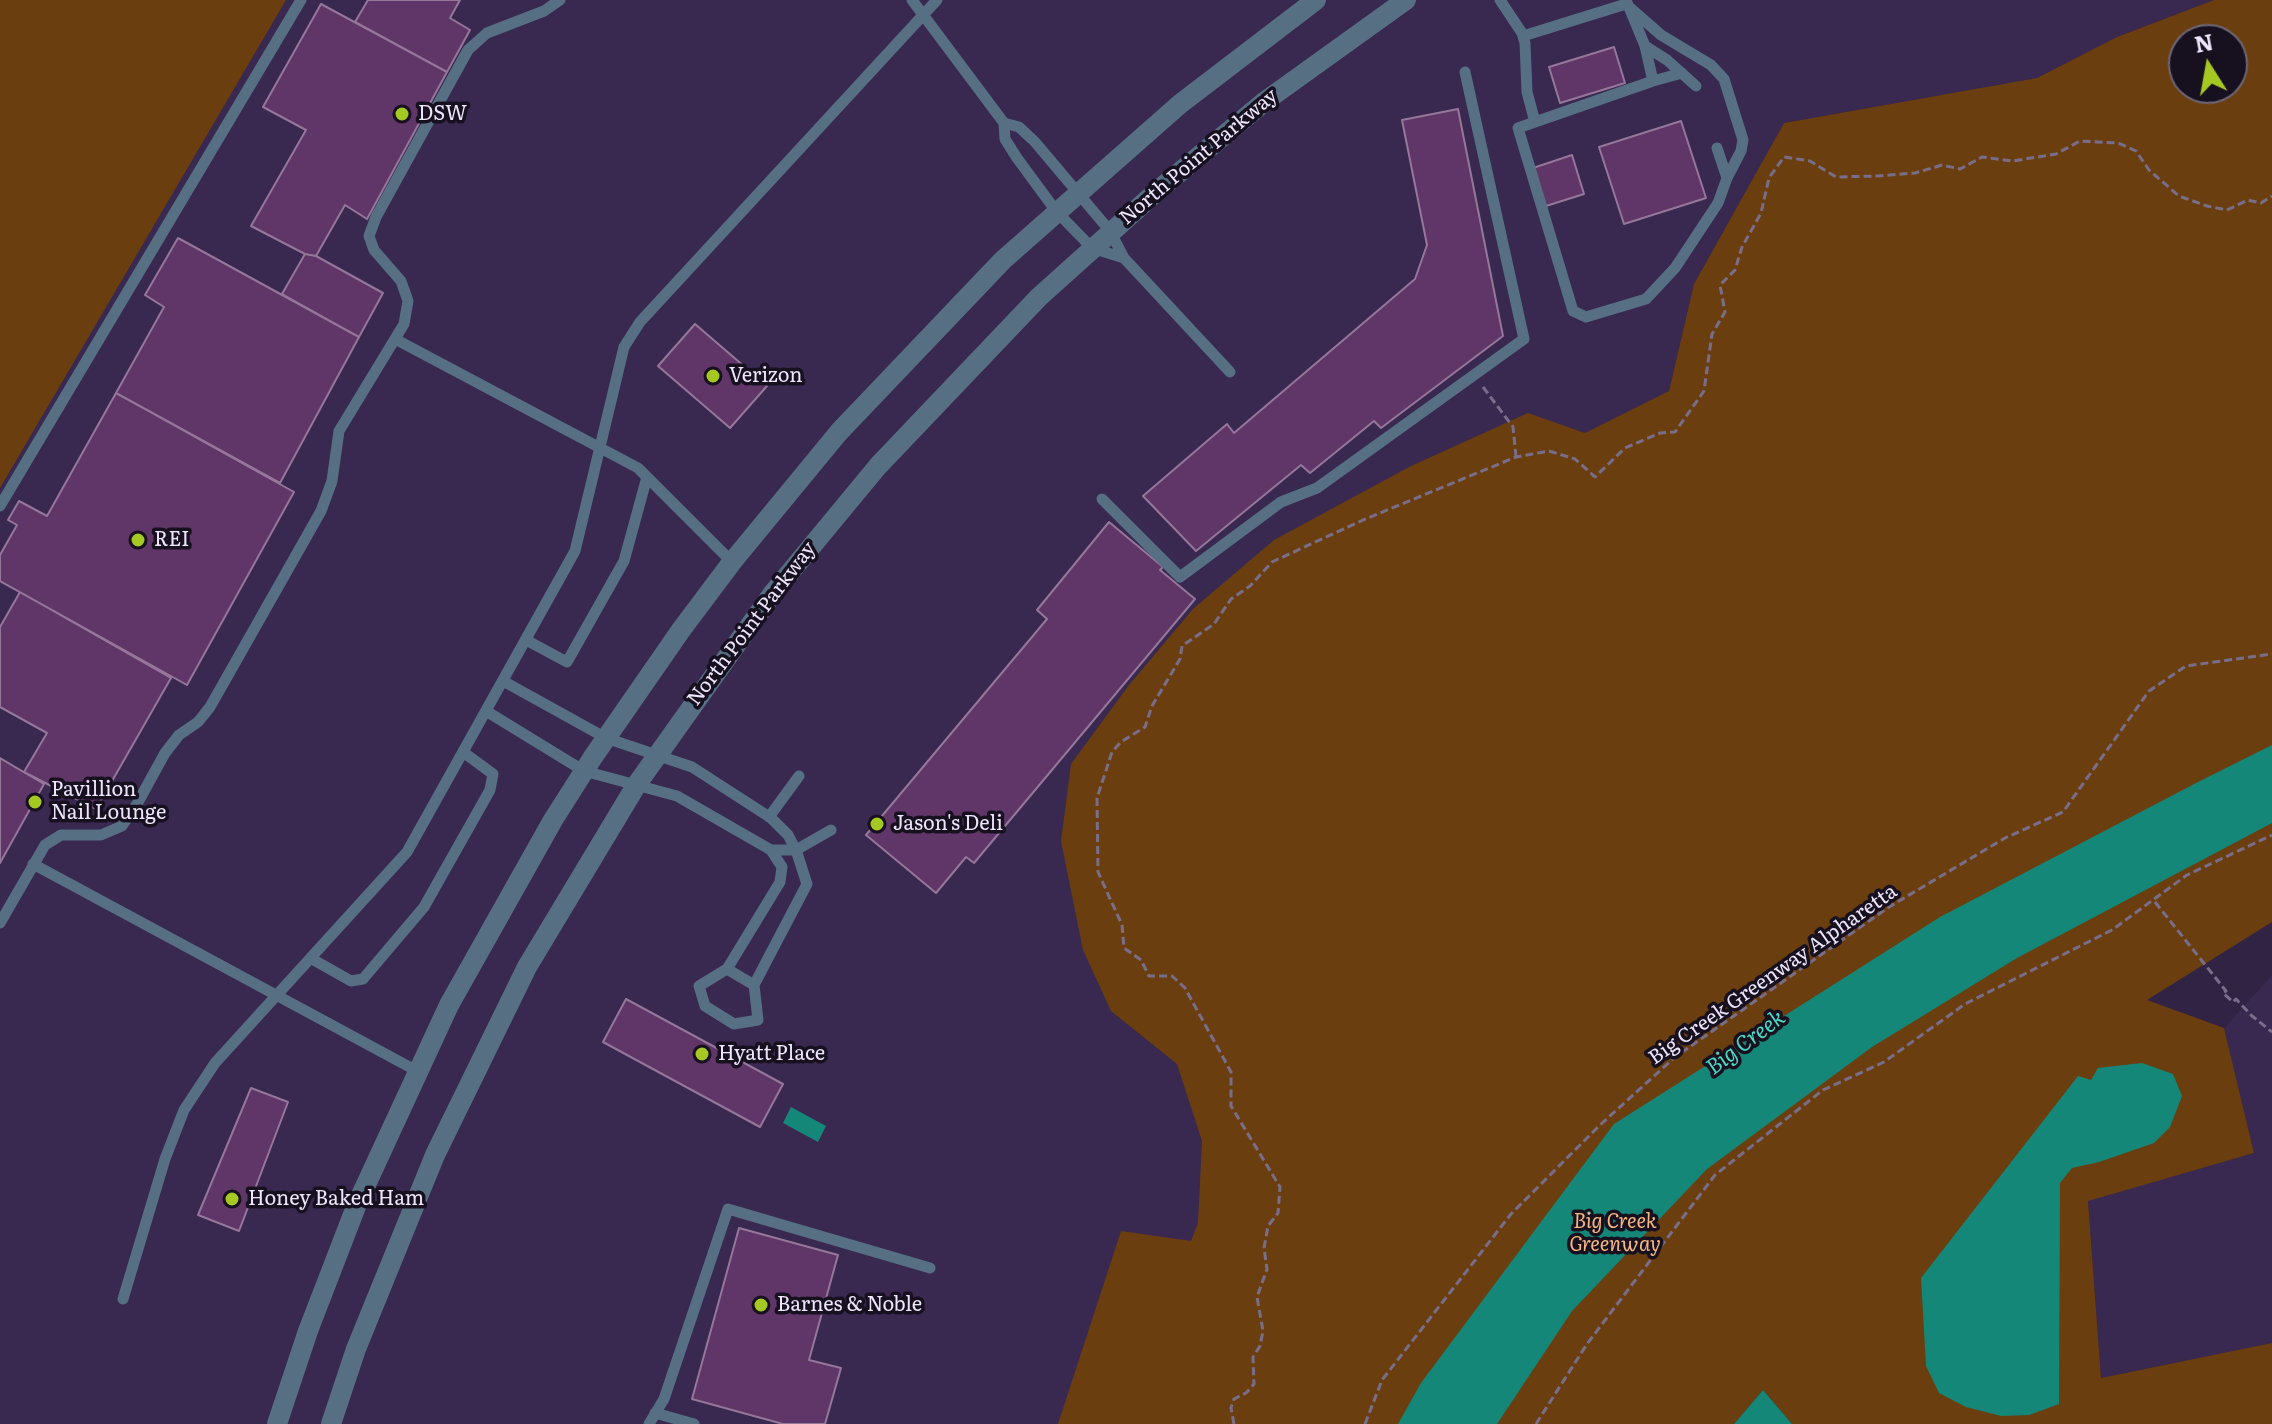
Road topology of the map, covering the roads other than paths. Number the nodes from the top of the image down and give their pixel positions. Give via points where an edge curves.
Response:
1 (301, 0) edge
2 (560, 0) edge
3 (912, 0) edge
4 (937, 0) edge
5 (1316, 0) edge
6 (1406, 0) edge
7 (1500, 0) edge
8 (1626, 2) edge
9 (923, 14) junction
10 (1523, 36) junction
11 (1645, 46) junction
12 (1465, 72) dead end
13 (1682, 73) junction
14 (1653, 81) junction
15 (1696, 86) dead end
16 (1535, 122) junction
17 (1004, 123) junction
18 (1717, 148) dead end
19 (1727, 178) junction
20 (1078, 191) junction
21 (1056, 211) junction
22 (1110, 231) junction
23 (1092, 248) junction
24 (1124, 258) junction
25 (395, 339) junction
26 (1230, 372) dead end
27 (602, 449) junction
28 (647, 477) junction
29 (1102, 499) dead end
30 (0, 506) edge
31 (732, 562) junction
32 (526, 640) junction
33 (503, 681) junction
34 (486, 711) junction
35 (606, 738) junction
36 (463, 752) junction
37 (656, 755) junction
38 (584, 771) junction
39 (799, 776) dead end
40 (637, 784) junction
41 (769, 817) junction
42 (831, 830) dead end
43 (771, 850) junction
44 (796, 850) junction
45 (33, 864) junction
46 (0, 923) edge
47 (312, 959) junction
48 (727, 969) junction
49 (754, 985) junction
50 (278, 996) junction
51 (417, 1071) junction
52 (930, 1268) dead end
53 (123, 1299) dead end
54 (652, 1419) edge
55 (277, 1424) edge
56 (331, 1424) edge
57 (694, 1424) edge

1 - 30 lane
2 - 25 lane via 487,33 468,50 376,217 369,236 374,250 401,281 408,301
3 - 9 lane
4 - 9 lane
5 - 20 street via 1232,62
6 - 22 street, North Point Parkway via 1264,102
7 - 10 lane
8 - 10 lane
8 - 11 lane
8 - 19 lane via 1661,35 1711,65 1724,79 1743,140
9 - 17 lane
9 - 27 lane via 640,322 624,347
10 - 16 lane
11 - 13 lane
11 - 14 lane
12 - 29 lane via 1524,339 1317,488 1281,502 1180,577
13 - 14 lane
13 - 15 lane
14 - 16 lane
16 - 19 lane via 1518,128 1573,311 1586,317 1646,299 1675,268 1718,203
17 - 20 lane via 1019,127
17 - 21 lane via 1005,139
18 - 19 lane
20 - 21 street
20 - 22 lane
21 - 23 lane
21 - 31 street via 879,388
22 - 23 street, North Point Parkway
22 - 24 lane
23 - 24 lane
23 - 37 street, North Point Parkway via 979,357 878,466 773,593
24 - 26 lane
25 - 27 lane
25 - 45 lane via 339,431 332,481 321,511 210,707 165,753 122,826 101,835 61,835 45,845
27 - 28 lane
27 - 32 lane via 575,551
28 - 31 lane
28 - 32 lane via 624,561 567,662
31 - 35 street
32 - 33 lane
33 - 34 lane
33 - 35 lane
34 - 36 lane
34 - 38 lane
35 - 37 lane
35 - 38 street
36 - 47 lane via 407,852
36 - 47 lane via 493,774 490,790 424,907 363,979 351,981
37 - 40 street, North Point Parkway
37 - 41 lane via 692,767
38 - 40 lane
38 - 51 street via 482,943
39 - 41 lane
40 - 43 lane via 677,796
40 - 56 street, North Point Parkway via 527,967 463,1093 405,1224
41 - 44 lane
42 - 44 lane
43 - 44 lane
43 - 48 lane via 782,867 780,882
44 - 49 lane via 807,884
45 - 46 lane
45 - 50 lane
47 - 50 lane
48 - 49 lane
48 - 49 lane via 699,986 705,1006 734,1024 758,1020
50 - 51 lane
50 - 53 lane via 215,1063 184,1110
51 - 55 street via 337,1256
52 - 54 lane via 728,1209 664,1399
54 - 57 lane

